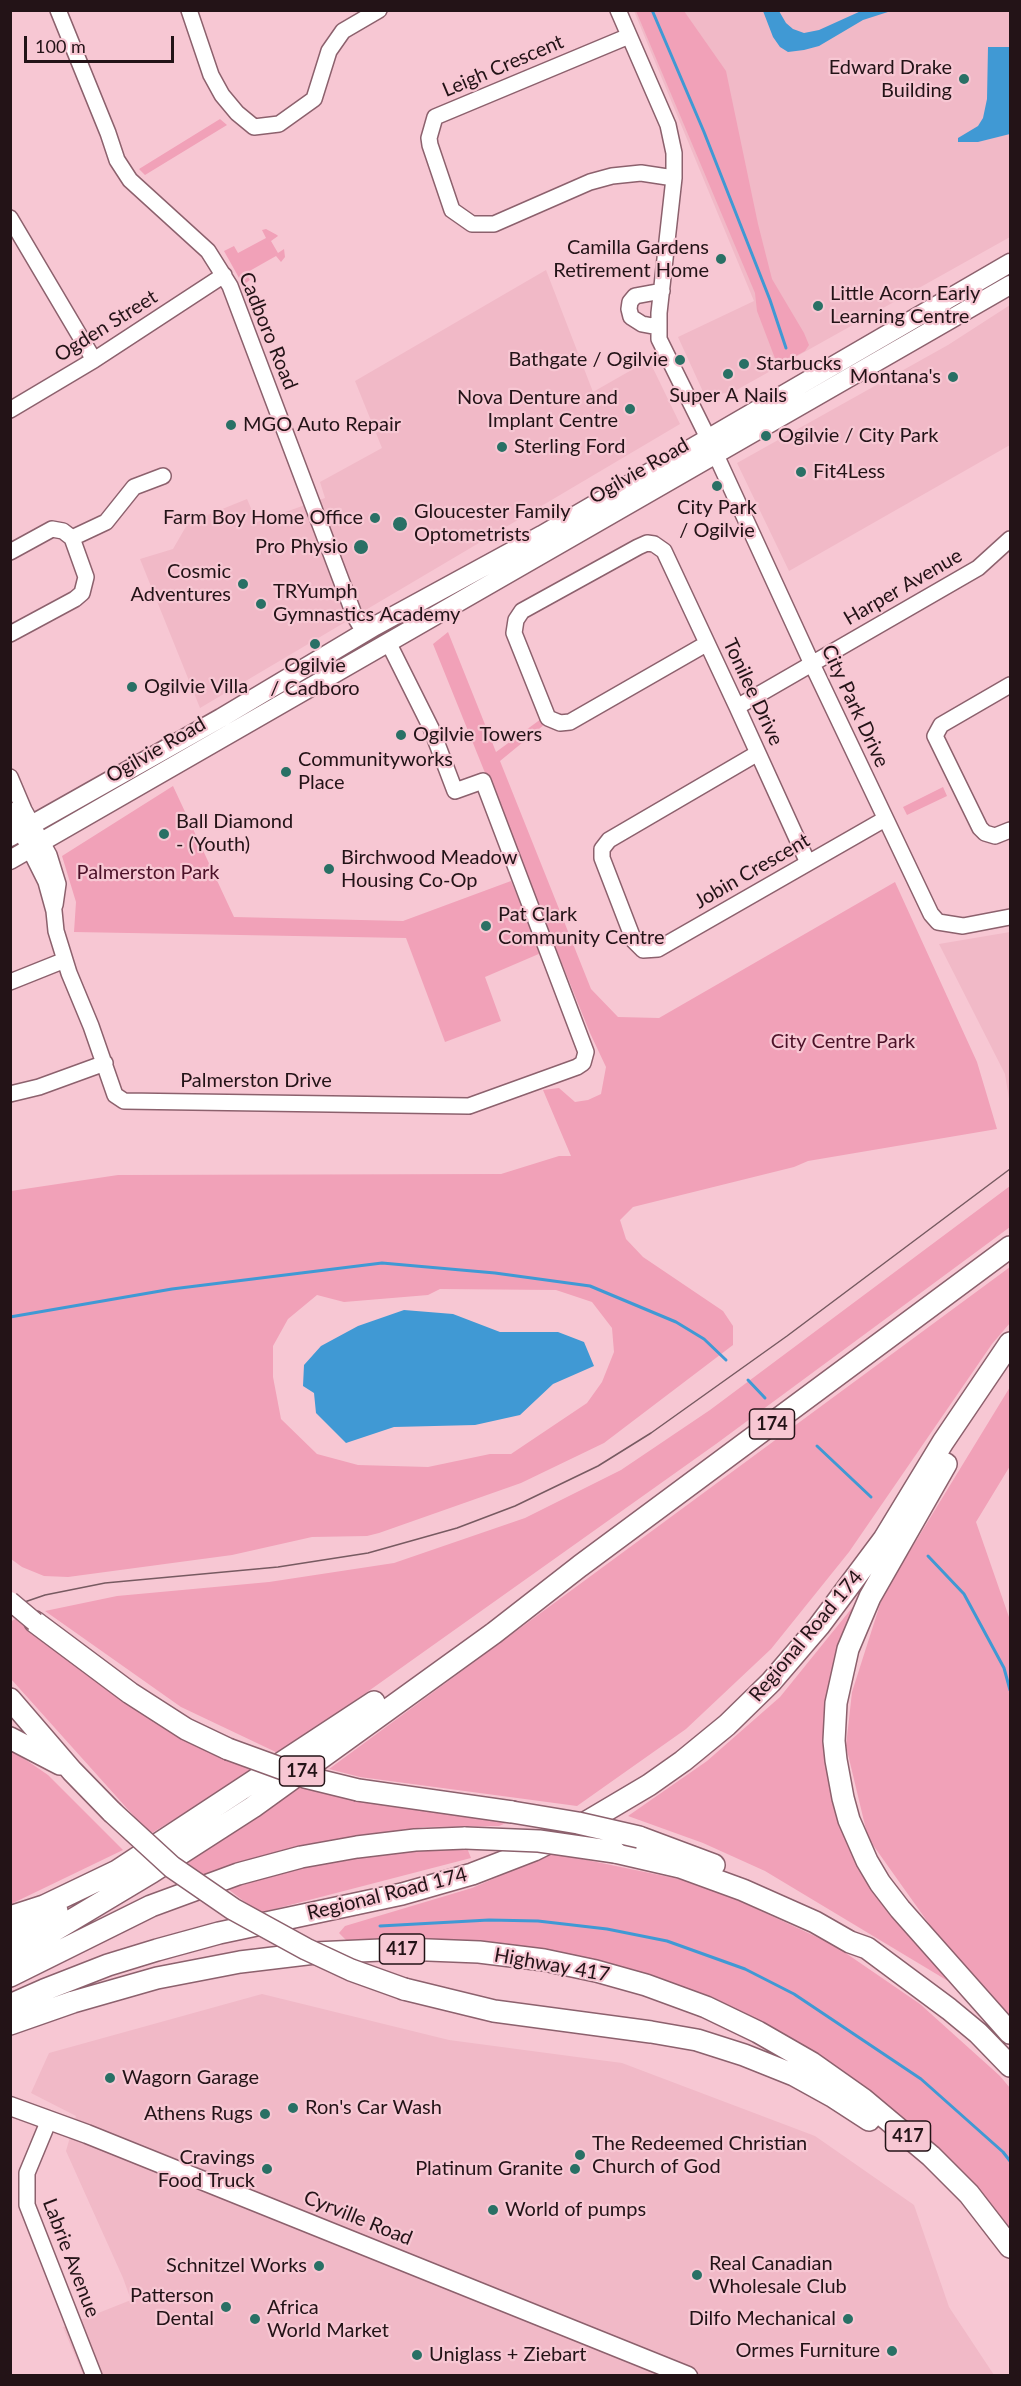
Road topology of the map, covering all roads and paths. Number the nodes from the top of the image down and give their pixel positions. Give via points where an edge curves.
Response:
1 (58, 10) edge
2 (189, 10) edge
3 (379, 10) edge
4 (618, 10) edge
5 (629, 36) junction
6 (674, 178) junction
7 (10, 218) edge
8 (1011, 263) edge
9 (224, 275) junction
10 (1011, 285) edge
11 (662, 291) junction
12 (658, 327) junction
13 (94, 360) junction
14 (10, 410) edge
15 (712, 446) junction
16 (163, 476) dead end
17 (72, 538) junction
18 (1011, 539) edge
19 (10, 552) edge
20 (364, 632) junction
21 (10, 634) edge
22 (388, 642) junction
23 (706, 644) junction
24 (812, 664) junction
25 (1011, 685) edge
26 (737, 707) junction
27 (758, 753) junction
28 (10, 777) edge
29 (10, 810) edge
30 (885, 819) junction
31 (22, 830) edge
32 (1011, 830) edge
33 (37, 845) junction
34 (10, 860) edge
35 (808, 863) junction
36 (1011, 917) edge
37 (65, 960) junction
38 (10, 982) edge
39 (105, 1063) junction
40 (10, 1094) edge
41 (1011, 1247) edge
42 (1011, 1343) edge
43 (1011, 1360) edge
44 (579, 1566) junction
45 (10, 1601) edge
46 (35, 1622) joint
47 (10, 1699) edge
48 (10, 1738) edge
49 (72, 1771) junction
50 (101, 1880) junction
51 (10, 1917) edge
52 (10, 1938) edge
53 (867, 1948) junction
54 (10, 1957) edge
55 (10, 1976) edge
56 (10, 2006) edge
57 (10, 2024) edge
58 (1011, 2033) edge
59 (1011, 2066) edge
60 (10, 2106) edge
61 (49, 2120) junction
62 (1011, 2249) edge
63 (94, 2376) edge
64 (688, 2376) edge

1 - 9 street, Cadboro Road via 117,160 130,180 208,251
2 - 3 street via 211,75 222,95 254,127 265,127 279,124 314,99 329,51 343,32
4 - 5 street
5 - 6 street via 672,136
5 - 6 street, Leigh Crescent via 435,117 430,145 452,210 472,224 494,224 612,176 641,173
6 - 11 street
7 - 13 street
8 - 15 main road, Ogilvie Road
9 - 13 street, Ogden Street
9 - 20 street, Cadboro Road
10 - 15 main road, Ogilvie Road
11 - 12 street
11 - 12 street via 635,296 629,309 630,317
12 - 15 street, City Park Drive via 659,339
13 - 14 street, Ogden Street
15 - 20 main road, Ogilvie Road
15 - 22 main road, Ogilvie Road
15 - 24 street, City Park Drive
16 - 17 street via 134,487 106,522
17 - 19 street via 63,531 52,530
17 - 21 street via 86,577 82,593
18 - 24 street, Harper Avenue via 978,568
20 - 31 main road, Ogilvie Road
22 - 33 main road, Ogilvie Road
22 - 39 street, Palmerston Drive via 431,728 455,791 483,781 575,1019 586,1052 584,1062 469,1106 124,1101 115,1095
23 - 23 street, Tonilee Drive via 570,722 560,723 548,718 514,633 522,611 647,543 664,551
23 - 26 street, Tonilee Drive
24 - 26 street, Harper Avenue
24 - 30 street, City Park Drive
25 - 32 street via 942,725 936,736 980,828 995,836
26 - 27 street, Tonilee Drive
27 - 35 street, Tonilee Drive
27 - 35 street, Jobin Crescent via 609,840 602,849 634,941 643,950 658,949
28 - 31 street via 24,810
29 - 31 street
30 - 35 street, Jobin Crescent
30 - 36 street, City Park Drive via 938,922 963,926
31 - 33 street, Palmerston Drive
33 - 34 main road, Ogilvie Road
33 - 37 street, Palmerston Drive
37 - 38 street
37 - 39 street, Palmerston Drive
39 - 40 street
41 - 44 highway, 174
42 - 56 highway, Regional Road 174 via 884,1539 825,1619 754,1700 713,1738 658,1779 568,1833 472,1874 402,1894 166,1947 44,1989
43 - 58 highway via 945,1465 860,1617 839,1682 834,1741 849,1820 880,1883
44 - 50 highway
44 - 54 highway, 174 via 494,1633 253,1807
45 - 46 main road, bridge
46 - 53 highway, bridge via 130,1693 186,1729 284,1771 358,1790 578,1822 639,1837 705,1861 793,1901 856,1935
47 - 49 highway
48 - 49 highway
49 - 62 highway, bridge via 172,1867 232,1909 351,1970 456,2004 697,2040 786,2071 870,2121
50 - 51 highway
50 - 52 highway via 91,1891
53 - 55 highway, bridge via 742,1890 680,1867 547,1842 465,1838 357,1847 238,1874 151,1906
53 - 59 highway via 941,2002
57 - 62 highway, Highway 417 / 417 via 141,1982 290,1956 444,1950 515,1956 587,1969 706,2007 812,2063 862,2098 931,2156 969,2194
60 - 61 main road, Cyrville Road
61 - 63 street, Labrie Avenue via 27,2173 27,2205
61 - 64 main road, Cyrville Road

